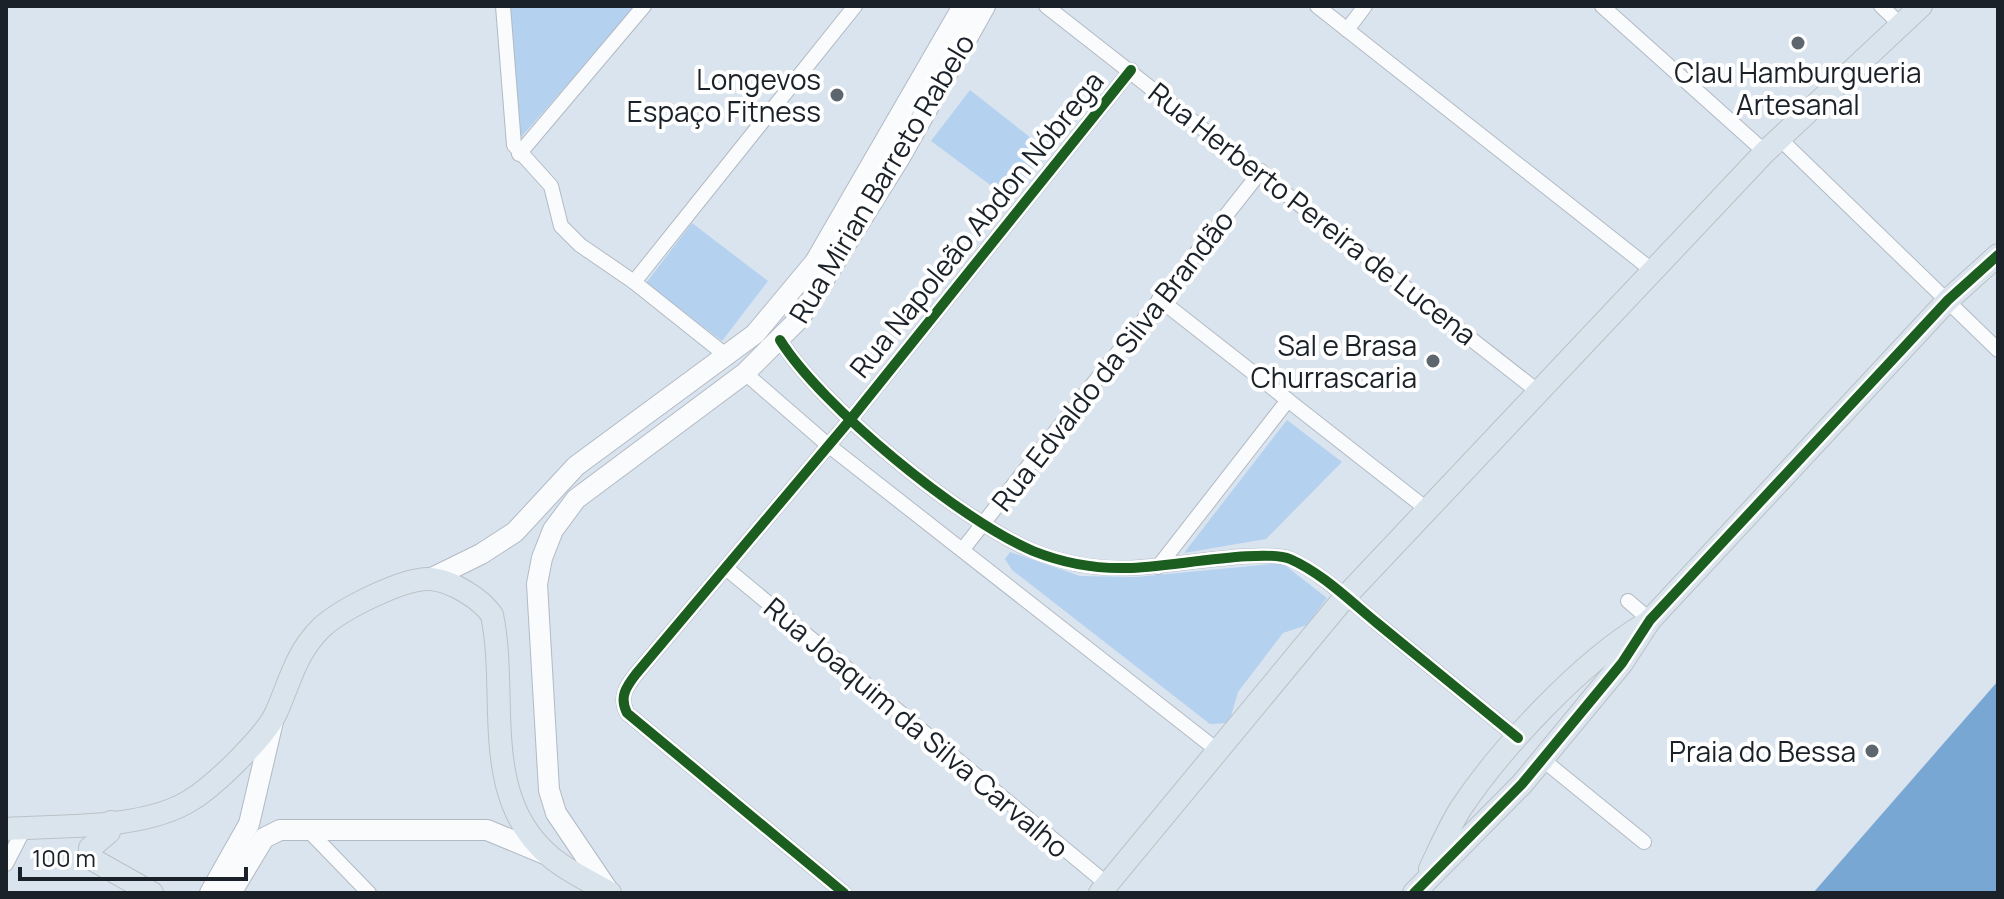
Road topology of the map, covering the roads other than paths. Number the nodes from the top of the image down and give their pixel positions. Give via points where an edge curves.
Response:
1 (503, 6) edge
2 (644, 6) edge
3 (855, 6) edge
4 (963, 6) edge
5 (985, 6) edge
6 (1046, 6) edge
7 (1317, 6) edge
8 (1365, 6) edge
9 (1602, 6) edge
10 (1881, 6) edge
11 (1921, 6) edge
12 (1901, 25) junction
13 (1347, 30) junction
14 (1131, 70) junction
15 (1772, 146) junction
16 (519, 154) junction
17 (1261, 171) junction
18 (1998, 255) edge
19 (1653, 271) junction
20 (634, 282) junction
21 (1159, 299) junction
22 (1948, 300) junction
23 (780, 340) junction
24 (1998, 350) edge
25 (728, 357) junction
26 (745, 373) junction
27 (1540, 393) junction
28 (1288, 400) junction
29 (850, 420) junction
30 (828, 445) junction
31 (1428, 510) junction
32 (983, 523) junction
33 (963, 549) junction
34 (1158, 567) junction
35 (727, 569) junction
36 (430, 579) junction
37 (1345, 597) junction
38 (1628, 601) dead end
39 (1648, 622) junction
40 (274, 717) junction
41 (1518, 738) junction
42 (1217, 750) junction
43 (1542, 759) junction
44 (111, 822) junction
45 (16, 828) edge
46 (306, 828) junction
47 (1644, 842) dead end
48 (551, 857) junction
49 (6, 864) edge
50 (1420, 885) edge
51 (1103, 889) edge
52 (152, 893) edge
53 (210, 893) edge
54 (231, 893) edge
55 (369, 893) edge
56 (610, 893) edge
57 (844, 893) edge

1 - 16 street via 512,133
2 - 16 street
3 - 20 street
4 - 25 main road, Rua Mirian Barreto Rabelo via 815,262 777,310
5 - 23 main road, Rua Mirian Barreto Rabelo via 848,243
6 - 14 street, Rua Herberto Pereira de Lucena
7 - 13 street
8 - 13 street
9 - 15 street
10 - 12 street
11 - 12 main road
12 - 15 main road
13 - 19 street
14 - 17 street, Rua Herberto Pereira de Lucena
14 - 29 street, Rua Napoleão Abdon Nóbrega
15 - 19 main road
15 - 22 street
16 - 20 street via 551,186 568,235
17 - 21 street, Rua Edvaldo da Silva Brandão
17 - 27 street, Rua Herberto Pereira de Lucena
18 - 22 main road
19 - 27 main road
20 - 25 street
21 - 28 street
21 - 32 street, Rua Edvaldo da Silva Brandão
22 - 24 street
22 - 39 main road
23 - 26 main road, Rua Mirian Barreto Rabelo
23 - 29 street via 796,365
25 - 36 main road, Rua Mirian Barreto Rabelo via 576,466 515,532
26 - 30 street
26 - 56 main road, Rua Mirian Barreto Rabelo via 592,483 564,513 542,558 538,615 549,790 556,813
27 - 31 main road
28 - 31 street
28 - 34 street
29 - 30 street, Rua Napoleão Abdon Nóbrega
29 - 32 street
30 - 33 street
30 - 35 street, Rua Napoleão Abdon Nóbrega
31 - 37 main road
32 - 33 street, Rua Edvaldo da Silva Brandão
32 - 34 street via 1057,559 1113,568
33 - 42 street
34 - 37 street via 1277,555
35 - 51 street, Rua Joaquim da Silva Carvalho
35 - 57 street, Rua Napoleão Abdon Nóbrega via 636,674 622,704
36 - 40 main road, Rua Mirian Barreto Rabelo via 345,609 321,628 296,658
36 - 48 main road via 473,596 492,615 504,781 512,804
37 - 41 street
37 - 42 main road
38 - 39 street
39 - 41 main road via 1600,657
39 - 43 main road via 1622,663
40 - 44 main road via 219,779 189,802
40 - 53 main road, Rua Mirian Barreto Rabelo via 249,824
41 - 50 main road via 1462,807
42 - 51 main road
43 - 47 street
43 - 50 main road via 1484,825
44 - 45 main road
44 - 52 main road via 111,830 90,848 90,858
45 - 49 street
46 - 48 main road via 487,830
46 - 54 main road via 280,830 264,838
46 - 55 street
48 - 56 main road

